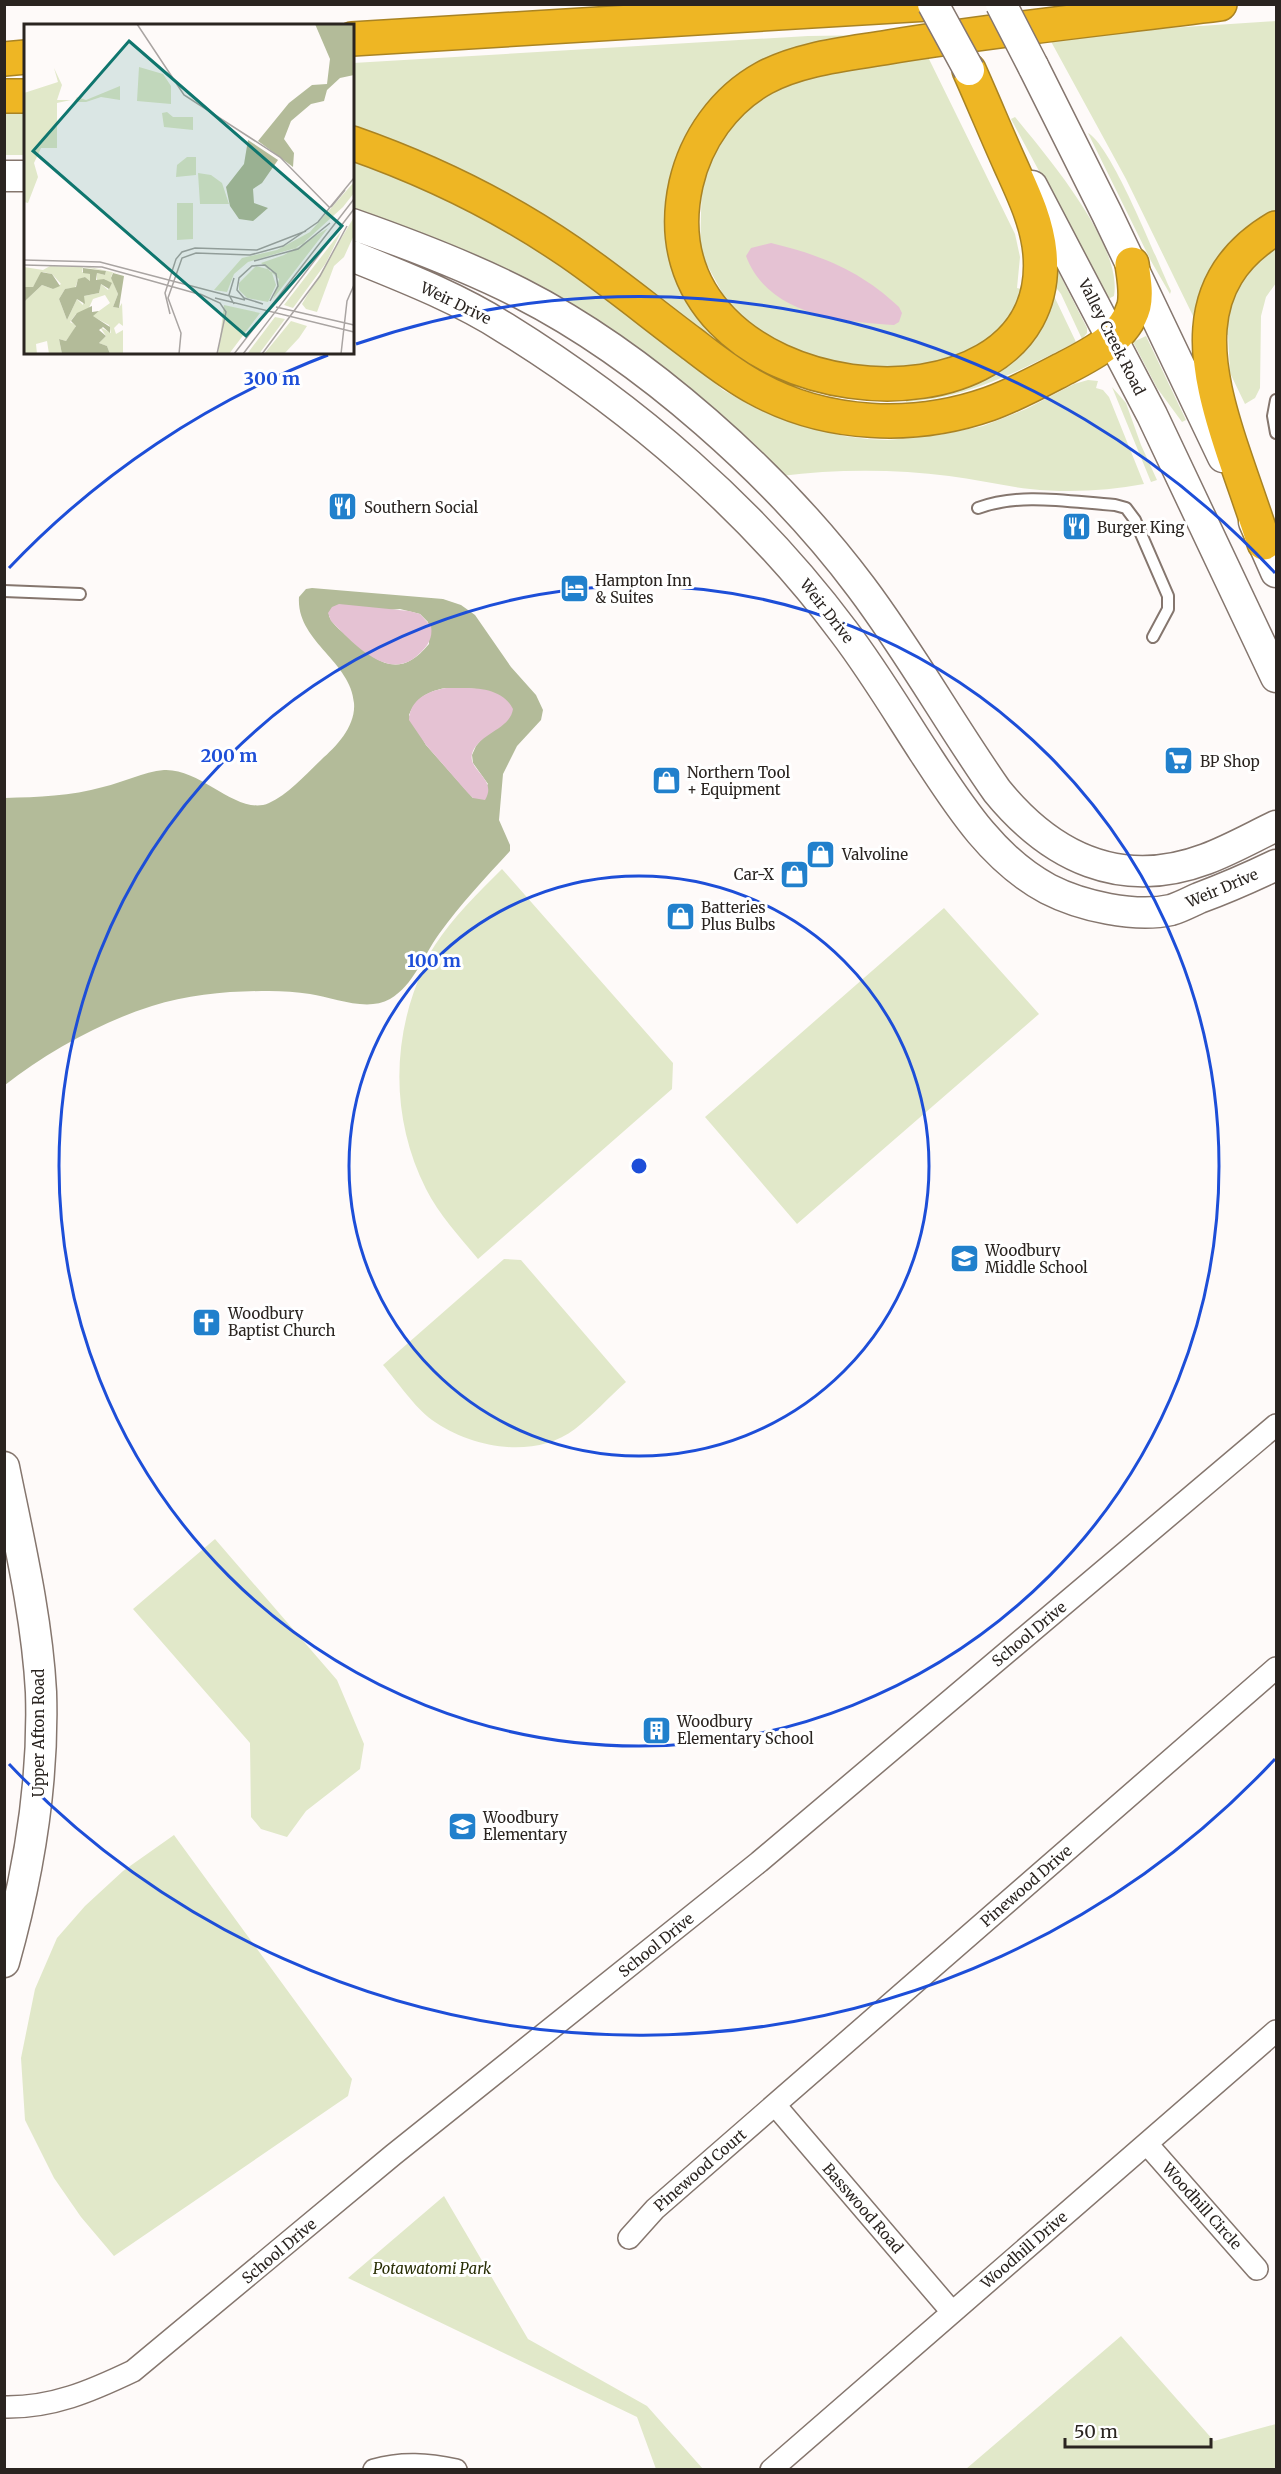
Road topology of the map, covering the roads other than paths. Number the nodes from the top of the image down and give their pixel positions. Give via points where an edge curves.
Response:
1 (928, 4) edge
2 (933, 4) edge
3 (1001, 4) edge
4 (1220, 4) edge
5 (354, 39) edge
6 (24, 57) edge
7 (4, 59) edge
8 (969, 70) junction
9 (4, 96) edge
10 (24, 96) edge
11 (354, 144) edge
12 (4, 176) edge
13 (24, 176) edge
14 (354, 225) edge
15 (1276, 228) edge
16 (354, 257) edge
17 (1132, 264) junction
18 (1113, 337) junction
19 (1276, 400) edge
20 (1276, 433) edge
21 (978, 508) dead end
22 (1270, 557) edge
23 (4, 591) edge
24 (80, 594) dead end
25 (1152, 637) dead end
26 (1276, 677) edge
27 (1276, 826) edge
28 (1276, 865) edge
29 (1276, 1425) edge
30 (4, 1467) edge
31 (1276, 1668) edge
32 (4, 1962) edge
33 (1276, 2031) edge
34 (775, 2105) junction
35 (1147, 2144) junction
36 (629, 2238) dead end
37 (1257, 2269) dead end
38 (952, 2312) junction
39 (4, 2407) edge
40 (374, 2469) edge
41 (456, 2469) edge
42 (771, 2469) edge

1 - 5 highway
2 - 8 street, Valley Creek Road, bridge
3 - 17 street, bridge
4 - 8 highway via 879,48 792,67 748,88 702,140 683,205 684,241 693,275 710,308 732,331 753,347 795,368 832,380 870,385 912,382 958,372 992,356 1013,337 1031,309 1039,286 1037,231
6 - 7 highway
8 - 18 street, Valley Creek Road
9 - 10 highway
11 - 18 highway via 428,172 502,209 571,253 733,374 773,397 817,412 888,420 959,413 1023,390 1088,356
12 - 13 street
14 - 27 street via 522,294 612,348 719,435 767,479 836,555 1013,811 1071,856 1131,871 1170,868 1205,859
15 - 22 highway via 1248,249 1225,279 1215,304 1209,338 1215,395
16 - 28 street, Weir Drive via 452,299 505,327 641,423 733,505 773,545 846,634 952,794 993,847 1016,869 1050,890 1092,906 1130,912 1171,910
17 - 18 highway via 1134,306
17 - 22 street
18 - 26 street, Valley Creek Road
19 - 20 lane
21 - 25 lane via 1020,499 1126,508 1168,596 1168,609
23 - 24 lane
29 - 39 street, School Drive via 759,1862 133,2371 89,2392 29,2407
30 - 32 street, Upper Afton Road via 35,1637 41,1746 30,1859
31 - 34 street, Pinewood Drive
33 - 35 street, Woodhill Drive
34 - 36 street, Pinewood Court via 655,2209
34 - 38 street, Basswood Road
35 - 37 street, Woodhill Circle
35 - 38 street, Woodhill Drive
38 - 42 street, Woodhill Drive
40 - 41 street via 420,2464

